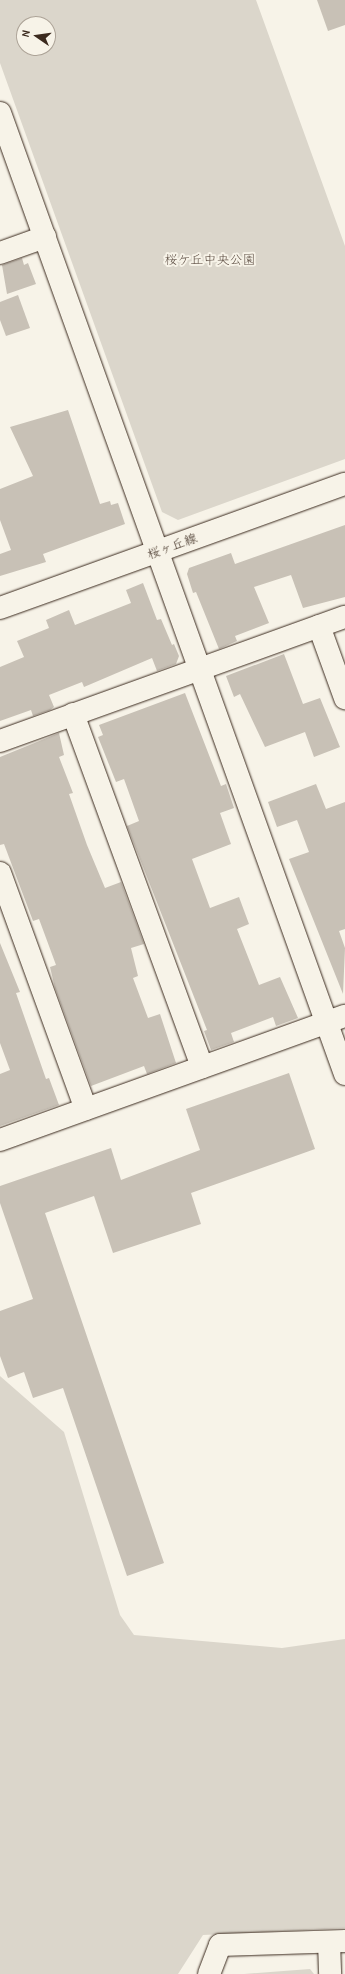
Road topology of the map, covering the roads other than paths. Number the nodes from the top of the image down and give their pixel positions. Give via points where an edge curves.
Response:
1 (0, 113) edge
2 (45, 237) junction
3 (0, 253) edge
4 (345, 484) edge
5 (158, 551) junction
6 (0, 608) edge
7 (345, 616) edge
8 (319, 626) junction
9 (200, 669) junction
10 (345, 698) edge
11 (73, 714) junction
12 (0, 741) edge
13 (0, 873) edge
14 (336, 1019) edge
15 (202, 1067) junction
16 (345, 1074) edge
17 (86, 1109) junction
18 (0, 1140) edge
19 (337, 1942) edge
20 (209, 1974) edge
21 (330, 1974) edge

1 - 2 street
2 - 3 street
2 - 5 street
4 - 5 street, 桜ヶ丘線
5 - 6 street, 桜ヶ丘線
5 - 9 street
7 - 8 street
8 - 9 street
8 - 10 street
9 - 11 street
9 - 14 street
11 - 12 street
11 - 15 street
13 - 17 street
14 - 15 street
14 - 16 street
15 - 17 street
17 - 18 street
19 - 20 street via 220,1945
19 - 21 street

